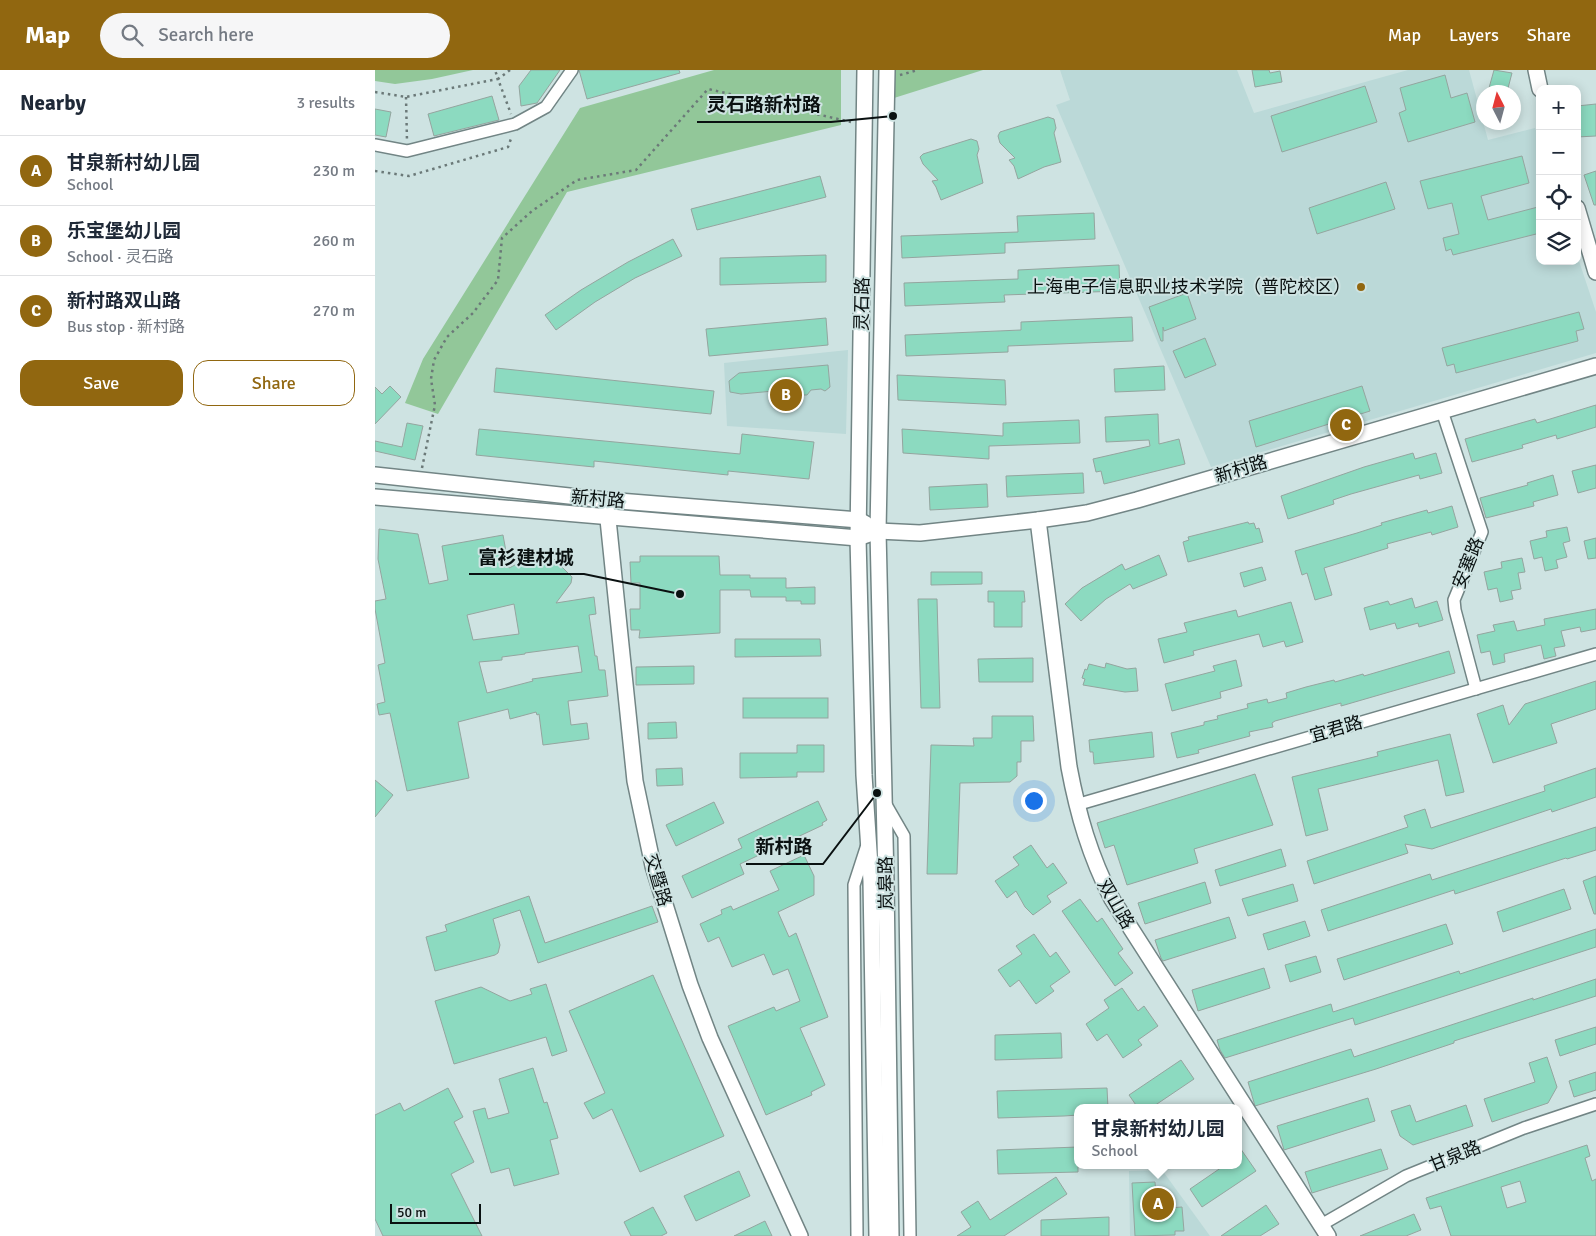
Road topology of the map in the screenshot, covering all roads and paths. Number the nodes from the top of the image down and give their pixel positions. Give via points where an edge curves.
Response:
1 (495, 70) edge
2 (510, 70) edge
3 (573, 70) edge
4 (865, 70) edge
5 (917, 70) edge
6 (1536, 70) edge
7 (887, 74) edge
8 (498, 78) junction
9 (1539, 85) edge
10 (375, 92) edge
11 (405, 97) junction
12 (515, 124) junction
13 (865, 125) junction
14 (375, 145) edge
15 (407, 150) junction
16 (375, 171) edge
17 (1581, 220) edge
18 (1596, 272) edge
19 (1596, 366) edge
20 (1442, 411) junction
21 (375, 476) edge
22 (419, 480) junction
23 (375, 497) edge
24 (606, 500) junction
25 (607, 518) junction
26 (859, 520) junction
27 (1038, 520) junction
28 (878, 531) junction
29 (859, 538) junction
30 (1596, 654) edge
31 (1476, 689) junction
32 (884, 802) junction
33 (1076, 805) junction
34 (868, 841) junction
35 (1596, 1104) edge
36 (883, 1156) junction
37 (1325, 1231) edge
38 (800, 1236) edge
39 (857, 1236) edge
40 (877, 1236) edge
41 (891, 1236) edge
42 (910, 1236) edge

1 - 8 path
2 - 8 path
3 - 12 street via 546,107
4 - 13 main road, 灵石路
5 - 7 path
6 - 9 main road
7 - 28 main road, 灵石路
8 - 11 path
8 - 12 path
10 - 11 path
11 - 15 path
12 - 15 street
12 - 16 path via 509,147 409,176
13 - 22 path via 708,89 636,170 577,180 532,211 503,238 498,280 473,313 447,337 434,360 431,379 435,405
13 - 26 main road, 灵石路
14 - 15 street
17 - 18 main road
19 - 20 main road, 新村路
20 - 27 main road, 新村路 via 1137,500 1087,513
20 - 31 street, 安塞路 via 1483,532 1453,600
21 - 22 main road, 新村路
22 - 24 main road, 新村路
23 - 25 main road, 新村路
24 - 25 main road, 交暨路
24 - 26 main road, 新村路
25 - 29 main road, 新村路
25 - 38 main road, 交暨路 via 635,781 653,866 710,1038
26 - 28 main road, 新村路
26 - 29 main road, 灵石路
27 - 28 main road, 新村路 via 920,533
27 - 33 main road, 双山路
28 - 29 main road, 新村路
28 - 32 main road, 岚皋路
29 - 34 main road, 岚皋路
30 - 31 street, 宜君路
31 - 33 street, 宜君路
32 - 36 main road, 岚皋路
32 - 42 street via 904,836
33 - 37 main road, 双山路 via 1097,868 1112,899
34 - 36 main road, 岚皋路
34 - 39 street via 854,886
35 - 37 street, 甘泉路 via 1524,1128 1406,1176
36 - 40 main road, 岚皋路
36 - 41 main road, 岚皋路

